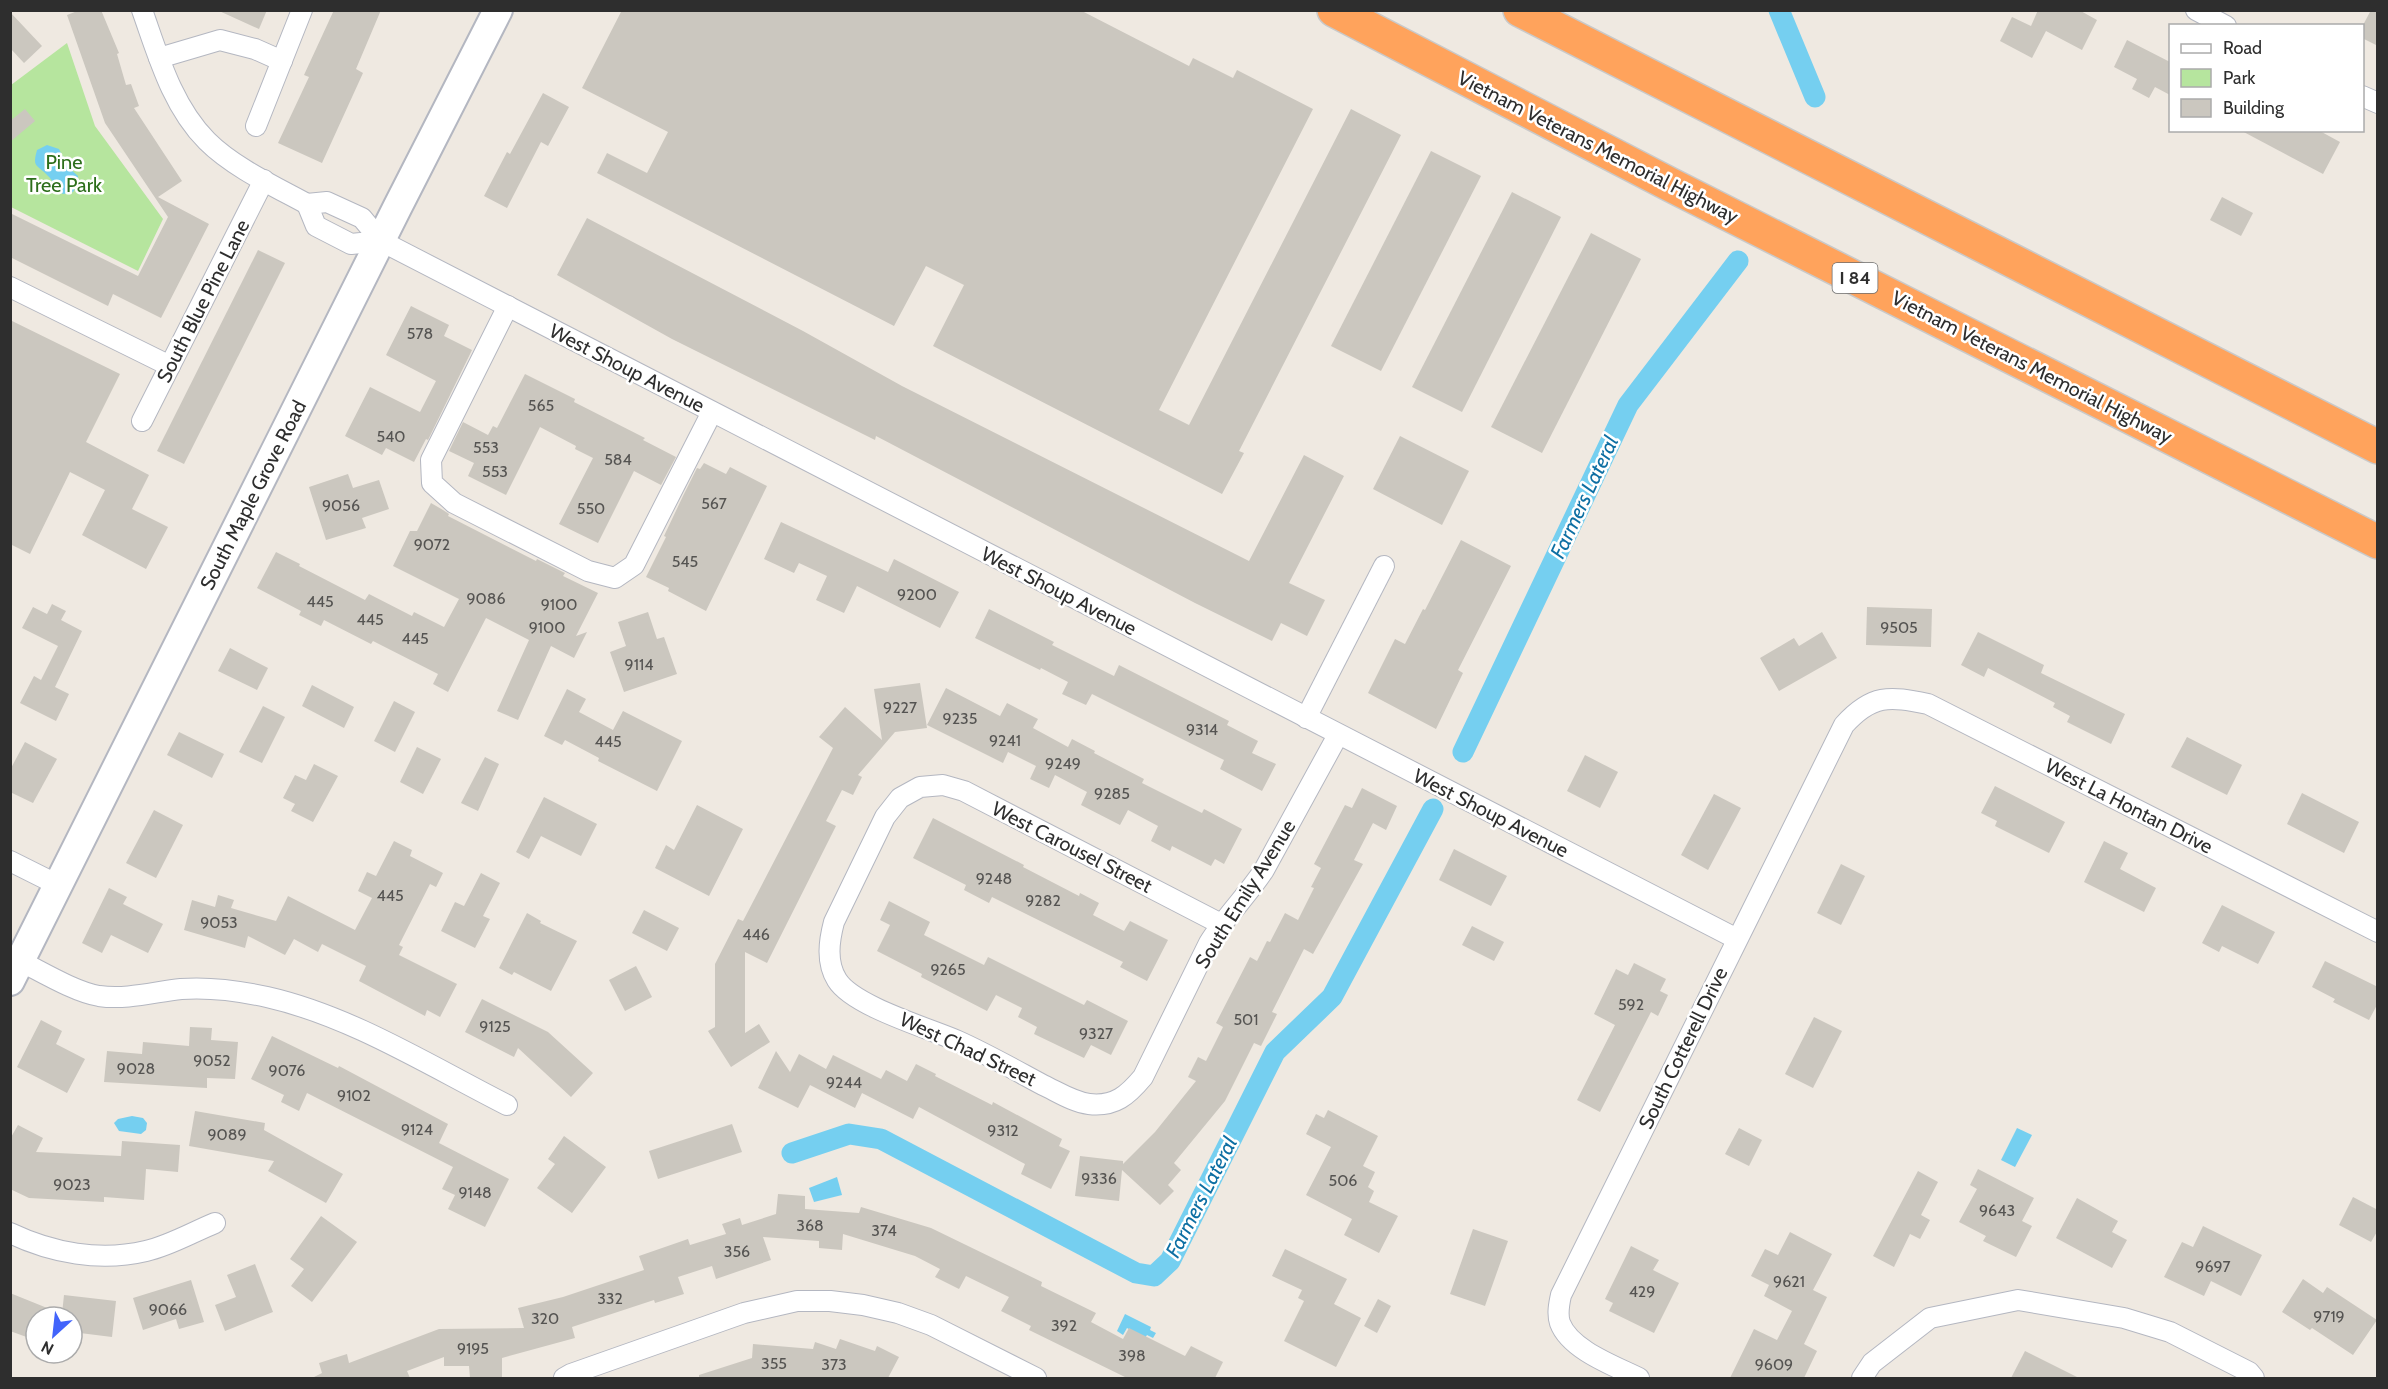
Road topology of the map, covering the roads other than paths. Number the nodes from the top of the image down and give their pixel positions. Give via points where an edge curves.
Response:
1 (142, 10) edge
2 (302, 10) edge
3 (498, 10) edge
4 (1334, 10) edge
5 (1520, 10) edge
6 (2196, 10) edge
7 (2222, 24) edge
8 (159, 58) junction
9 (282, 61) junction
10 (2364, 97) edge
11 (2378, 103) edge
12 (256, 126) dead end
13 (264, 180) junction
14 (307, 204) junction
15 (381, 241) junction
16 (10, 287) edge
17 (508, 306) junction
18 (170, 366) junction
19 (712, 412) junction
20 (142, 421) dead end
21 (2378, 447) edge
22 (2378, 542) edge
23 (1384, 566) dead end
24 (1876, 700) joint
25 (1306, 718) junction
26 (1338, 735) junction
27 (10, 861) edge
28 (58, 885) junction
29 (1221, 924) junction
30 (2378, 932) edge
31 (1737, 939) junction
32 (15, 971) edge
33 (836, 979) joint
34 (1107, 1104) joint
35 (507, 1105) dead end
36 (215, 1223) dead end
37 (10, 1233) edge
38 (564, 1378) edge
39 (1036, 1378) edge
40 (1639, 1378) edge
41 (1862, 1378) edge
42 (2254, 1378) edge

1 - 8 street
2 - 9 street
3 - 15 main road, South Maple Grove Road
4 - 22 highway, Vietnam Veterans Memorial Highway / I 84
5 - 21 highway
6 - 7 street
8 - 9 street via 220,40
8 - 13 street via 177,100 207,140
9 - 12 street
10 - 11 street
13 - 14 street
13 - 18 street, South Blue Pine Lane
14 - 15 street, West Shoup Avenue via 327,202 362,218
14 - 15 street via 316,226 351,244
15 - 17 street, West Shoup Avenue
15 - 28 main road, South Maple Grove Road
16 - 18 street
17 - 19 street, West Shoup Avenue
17 - 19 street via 431,460 432,483 454,503 588,571 615,578 634,565
18 - 20 street, South Blue Pine Lane
19 - 25 street, West Shoup Avenue
23 - 25 street
24 - 30 street, West La Hontan Drive via 1902,698 1928,704
24 - 31 street, South Cotterell Drive via 1857,710 1844,725
25 - 26 street, West Shoup Avenue
26 - 29 street, South Emily Avenue via 1264,870
26 - 31 street, West Shoup Avenue
27 - 28 street
28 - 32 main road, South Maple Grove Road
29 - 33 street, West Carousel Street via 964,791 942,785 920,787 900,798 885,817 834,922 829,958
29 - 34 street, South Emily Avenue via 1143,1077 1128,1095
31 - 40 street, South Cotterell Drive via 1558,1307 1560,1323 1581,1349
32 - 35 street via 58,980 99,996 139,996 182,989 226,990 267,997 331,1015
33 - 34 street, West Chad Street via 866,1003 959,1042 1068,1097 1088,1104
36 - 37 street via 147,1251 103,1257 65,1252
38 - 39 street via 744,1313 797,1301 830,1301 898,1313 931,1325
41 - 42 street via 1872,1362 1930,1318 2018,1300 2124,1318 2170,1332

